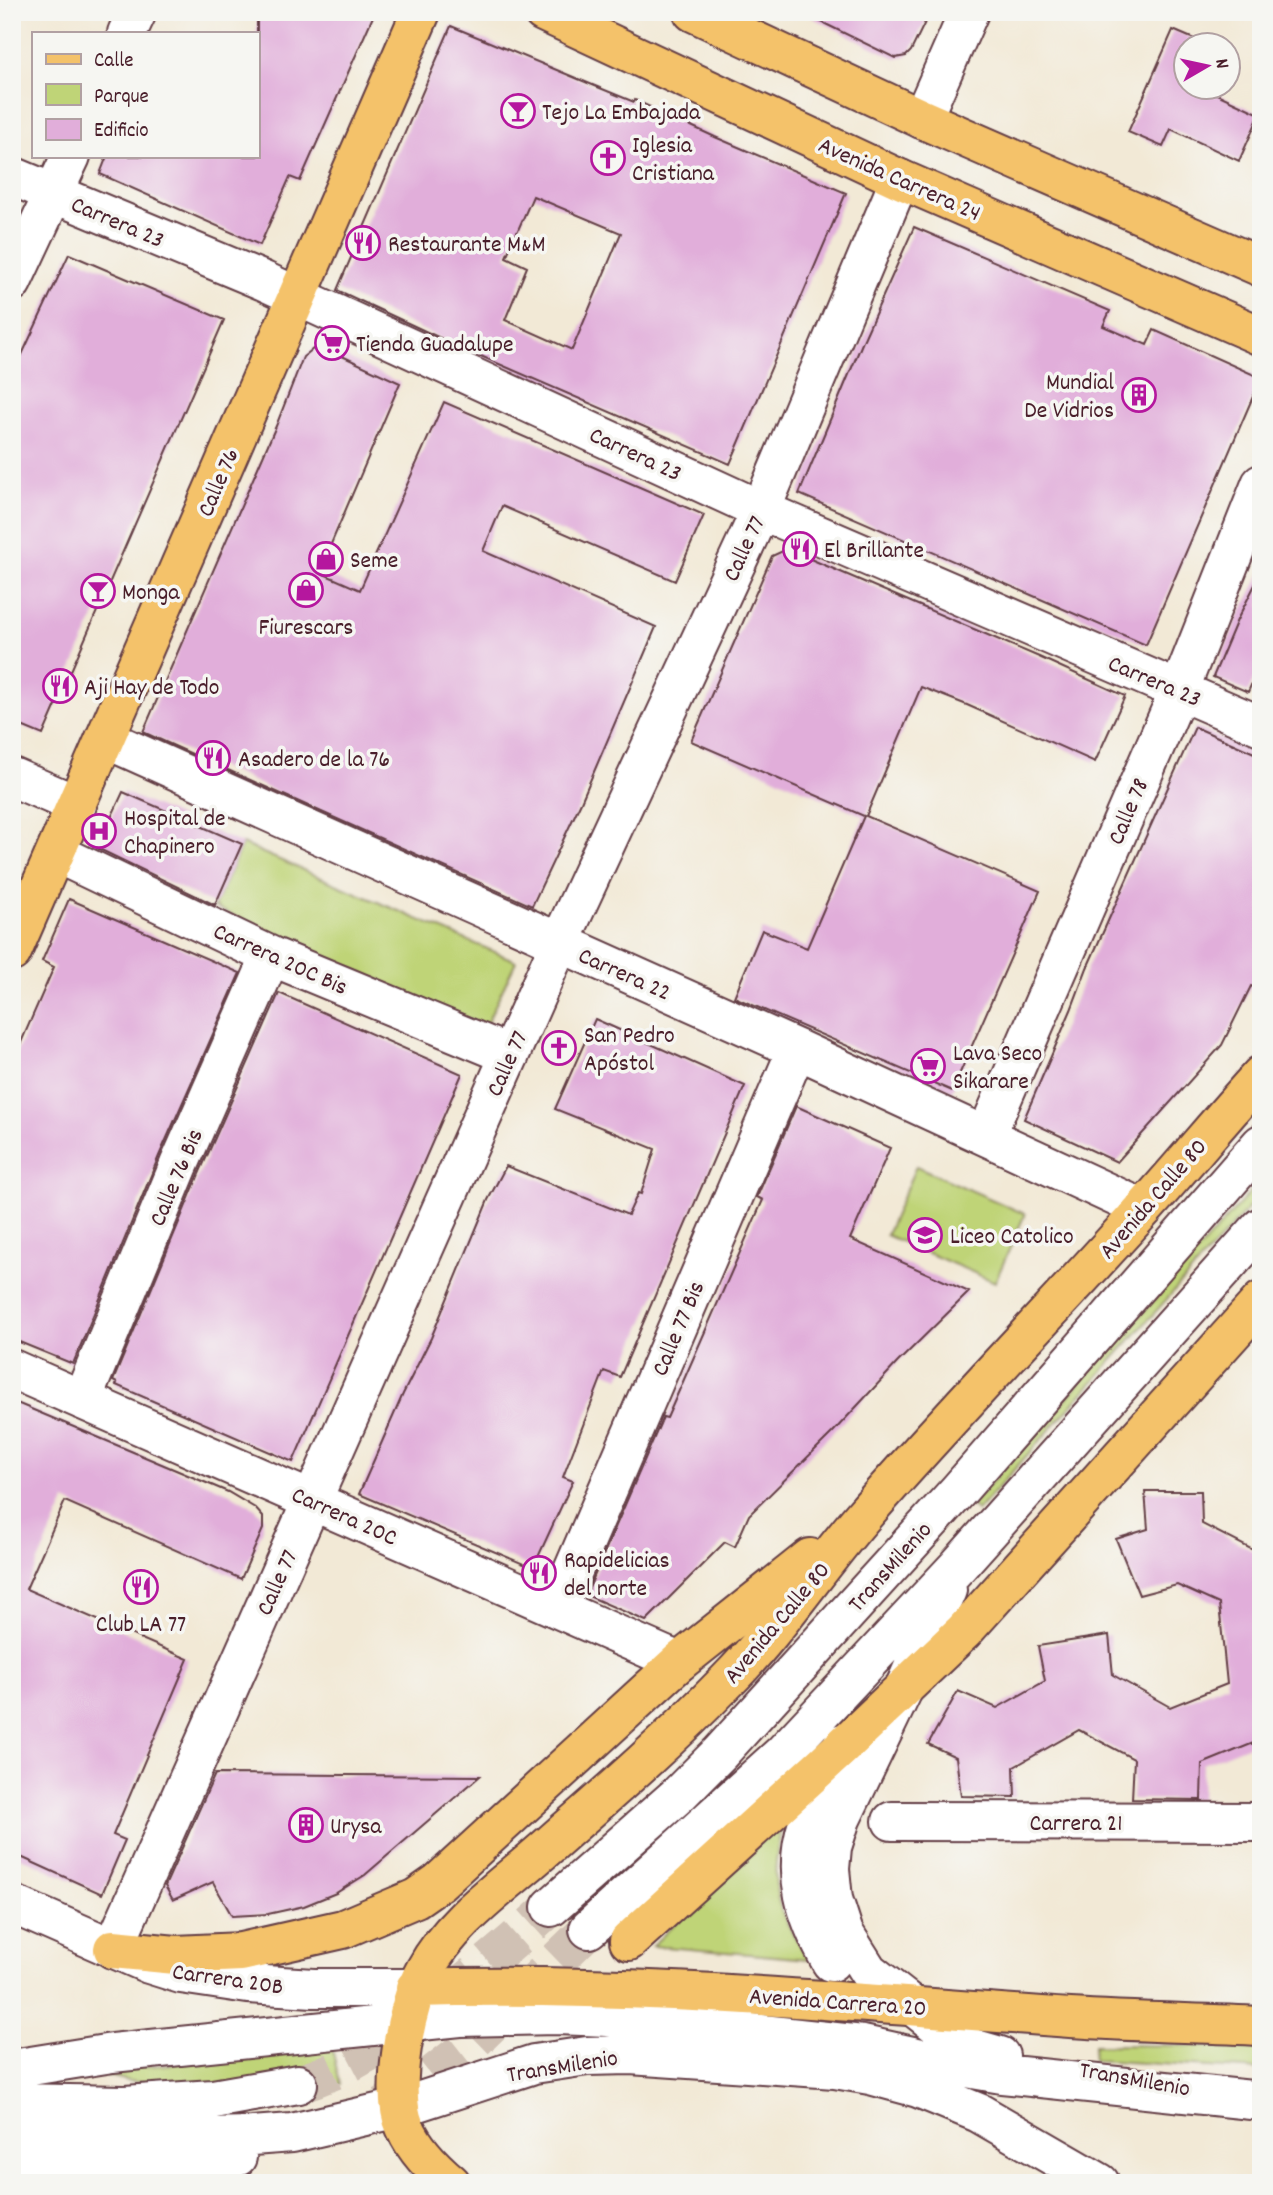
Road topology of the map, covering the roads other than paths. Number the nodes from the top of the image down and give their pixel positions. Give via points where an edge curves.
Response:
1 (137, 12) edge
2 (421, 12) edge
3 (543, 12) edge
4 (693, 12) edge
5 (969, 12) edge
6 (127, 32) edge
7 (922, 119) junction
8 (70, 158) edge
9 (12, 176) edge
10 (900, 179) junction
11 (53, 194) junction
12 (1261, 267) edge
13 (12, 282) edge
14 (298, 297) junction
15 (1261, 336) edge
16 (1261, 484) edge
17 (761, 510) junction
18 (1179, 691) junction
19 (1261, 726) edge
20 (106, 739) junction
21 (12, 777) edge
22 (77, 805) junction
23 (56, 853) junction
24 (559, 944) junction
25 (12, 952) edge
26 (271, 956) junction
27 (797, 1048) junction
28 (510, 1055) junction
29 (1261, 1075) edge
30 (986, 1136) junction
31 (1261, 1144) edge
32 (1143, 1209) junction
33 (1261, 1227) edge
34 (1261, 1301) edge
35 (1248, 1328) edge
36 (12, 1369) edge
37 (82, 1400) junction
38 (958, 1491) junction
39 (312, 1501) junction
40 (861, 1518) junction
41 (958, 1566) junction
42 (557, 1608) junction
43 (872, 1658) junction
44 (678, 1661) junction
45 (906, 1684) junction
46 (841, 1748) junction
47 (892, 1821) dead end
48 (1261, 1822) edge
49 (12, 1904) edge
50 (551, 1907) tunnel mouth
51 (589, 1929) tunnel mouth
52 (629, 1941) tunnel mouth
53 (113, 1949) junction
54 (862, 2003) junction
55 (411, 2006) junction
56 (912, 2006) junction
57 (1261, 2026) edge
58 (909, 2055) junction
59 (12, 2069) edge
60 (298, 2084) tunnel mouth
61 (1250, 2099) edge
62 (12, 2103) edge
63 (399, 2108) junction
64 (979, 2113) junction
65 (317, 2132) junction
66 (12, 2141) edge
67 (12, 2175) edge
68 (451, 2183) edge
69 (1100, 2183) edge

1 - 6 street
2 - 14 main road, Calle 76
3 - 10 main road, Avenida Carrera 24
4 - 7 main road
5 - 7 street
7 - 12 main road
8 - 11 street
9 - 11 street, Carrera 23
10 - 15 main road, Avenida Carrera 24
10 - 17 street, Calle 77
11 - 13 street
11 - 14 street, Carrera 23
14 - 17 street, Carrera 23
14 - 20 main road, Calle 76
16 - 18 street, Calle 78
17 - 18 street, Carrera 23
17 - 24 street, Calle 77
18 - 19 street, Carrera 23
18 - 30 street, Calle 78
20 - 22 main road, Calle 76
20 - 24 street, Carrera 22
21 - 22 street
22 - 23 main road, Calle 76
23 - 25 main road, Calle 76
23 - 26 street, Carrera 20C Bis
24 - 27 street, Carrera 22
24 - 28 street, Calle 77
26 - 28 street, Carrera 20C Bis
26 - 37 street, Calle 76 Bis
27 - 30 street, Carrera 22
27 - 42 street, Calle 77 Bis
28 - 39 street, Calle 77
29 - 32 main road, Avenida Calle 80
30 - 32 street, Carrera 22
31 - 38 street, TransMilenio
32 - 40 main road, Avenida Calle 80
33 - 41 street, TransMilenio
34 - 35 main road
35 - 45 main road via 964,1631
36 - 37 street, Carrera 20C
37 - 39 street, Carrera 20C
38 - 43 street, TransMilenio
38 - 50 street, TransMilenio via 720,1753
39 - 42 street, Carrera 20C
39 - 53 street, Calle 77
40 - 44 main road
40 - 55 main road, Avenida Calle 80 via 730,1678 459,1926 435,1953
41 - 43 street, TransMilenio
41 - 45 street, TransMilenio
42 - 44 street, Carrera 20C
43 - 46 street, TransMilenio
43 - 51 street, TransMilenio via 783,1753
44 - 53 main road via 439,1882 416,1898 342,1929 241,1952 176,1955
45 - 46 main road
45 - 56 street, TransMilenio via 841,1819 830,1869 837,1915 853,1950 868,1970
46 - 52 main road
46 - 54 street, TransMilenio via 808,1821 800,1854 803,1900 834,1967
47 - 48 street, Carrera 21
49 - 53 street, Carrera 20B
53 - 55 street, Carrera 20B via 181,1974 314,1988
54 - 55 main road, Avenida Carrera 20 via 606,1988
54 - 56 main road, Avenida Carrera 20
54 - 58 street, TransMilenio
55 - 58 street, TransMilenio via 460,2017 608,2017 863,2045
55 - 59 street, TransMilenio
55 - 63 main road, Avenida Calle 80 via 400,2065
56 - 57 main road, Avenida Carrera 20
56 - 61 street, TransMilenio via 972,2048 1006,2057 1123,2071
58 - 61 street, TransMilenio via 1002,2074
58 - 64 street, TransMilenio
60 - 62 street via 201,2100 125,2105
63 - 64 street, TransMilenio via 534,2064 630,2055 835,2069 918,2088
63 - 65 street, TransMilenio
63 - 68 main road, Avenida Calle 80 via 423,2157
64 - 69 street
65 - 66 street, TransMilenio
65 - 67 street, TransMilenio via 245,2156 130,2172

